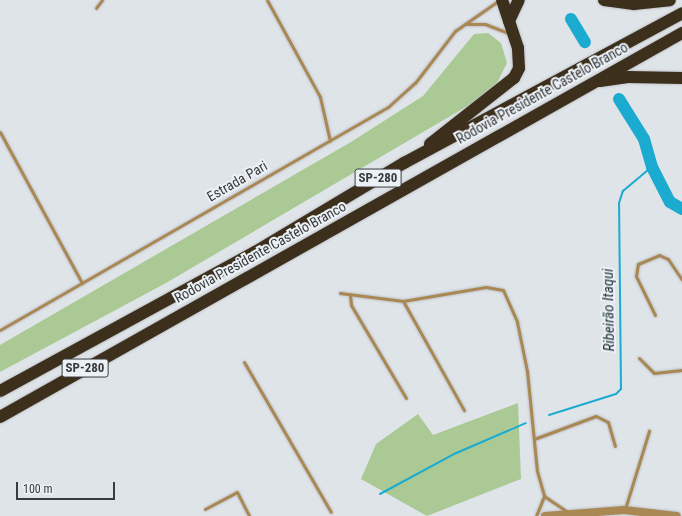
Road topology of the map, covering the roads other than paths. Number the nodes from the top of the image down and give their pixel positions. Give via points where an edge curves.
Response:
1 (102, 0) edge
2 (267, 0) edge
3 (501, 0) edge
4 (520, 0) edge
5 (604, 0) edge
6 (670, 0) edge
7 (96, 8) dead end
8 (682, 13) edge
9 (509, 21) junction
10 (463, 24) junction
11 (682, 33) edge
12 (514, 37) junction
13 (682, 78) edge
14 (589, 83) junction
15 (0, 132) edge
16 (330, 141) junction
17 (404, 163) junction
18 (682, 280) edge
19 (82, 284) junction
20 (340, 293) dead end
21 (350, 295) junction
22 (403, 301) junction
23 (655, 315) dead end
24 (0, 330) edge
25 (639, 358) dead end
26 (244, 362) dead end
27 (682, 370) edge
28 (0, 391) edge
29 (406, 398) dead end
30 (464, 410) dead end
31 (0, 417) edge
32 (649, 431) dead end
33 (534, 439) junction
34 (615, 446) dead end
35 (544, 496) junction
36 (205, 509) dead end
37 (624, 510) junction
38 (331, 512) dead end
39 (570, 513) junction
40 (249, 516) edge
41 (536, 516) edge
42 (545, 516) edge
43 (677, 516) edge

1 - 7 lane
2 - 16 lane via 320,96
3 - 9 highway
3 - 10 lane, Estrada Pari
4 - 9 highway
5 - 6 highway via 647,4
8 - 17 highway, Rodovia Presidente Castelo Branco / SP-280
9 - 12 highway
10 - 12 lane via 496,26
10 - 16 lane, Estrada Pari via 415,83 388,107
11 - 14 highway, Rodovia Presidente Castelo Branco / SP-280
12 - 17 highway via 520,58 514,78
13 - 14 highway via 628,77
14 - 31 highway, Rodovia Presidente Castelo Branco / SP-280
15 - 19 lane
16 - 19 lane, Estrada Pari
17 - 28 highway, Rodovia Presidente Castelo Branco / SP-280 via 255,252
18 - 23 lane via 668,259 659,255 638,264 636,276
19 - 24 lane, Estrada Pari
20 - 21 lane
21 - 22 lane
21 - 29 lane via 351,305
22 - 30 lane
22 - 33 lane via 486,287 503,290 517,322 527,371
25 - 27 lane via 654,373
26 - 38 lane
32 - 37 lane
33 - 34 lane via 596,416 608,422
33 - 35 lane
35 - 39 lane
35 - 41 lane
36 - 40 lane via 237,492
37 - 39 street
37 - 43 street
39 - 42 street

